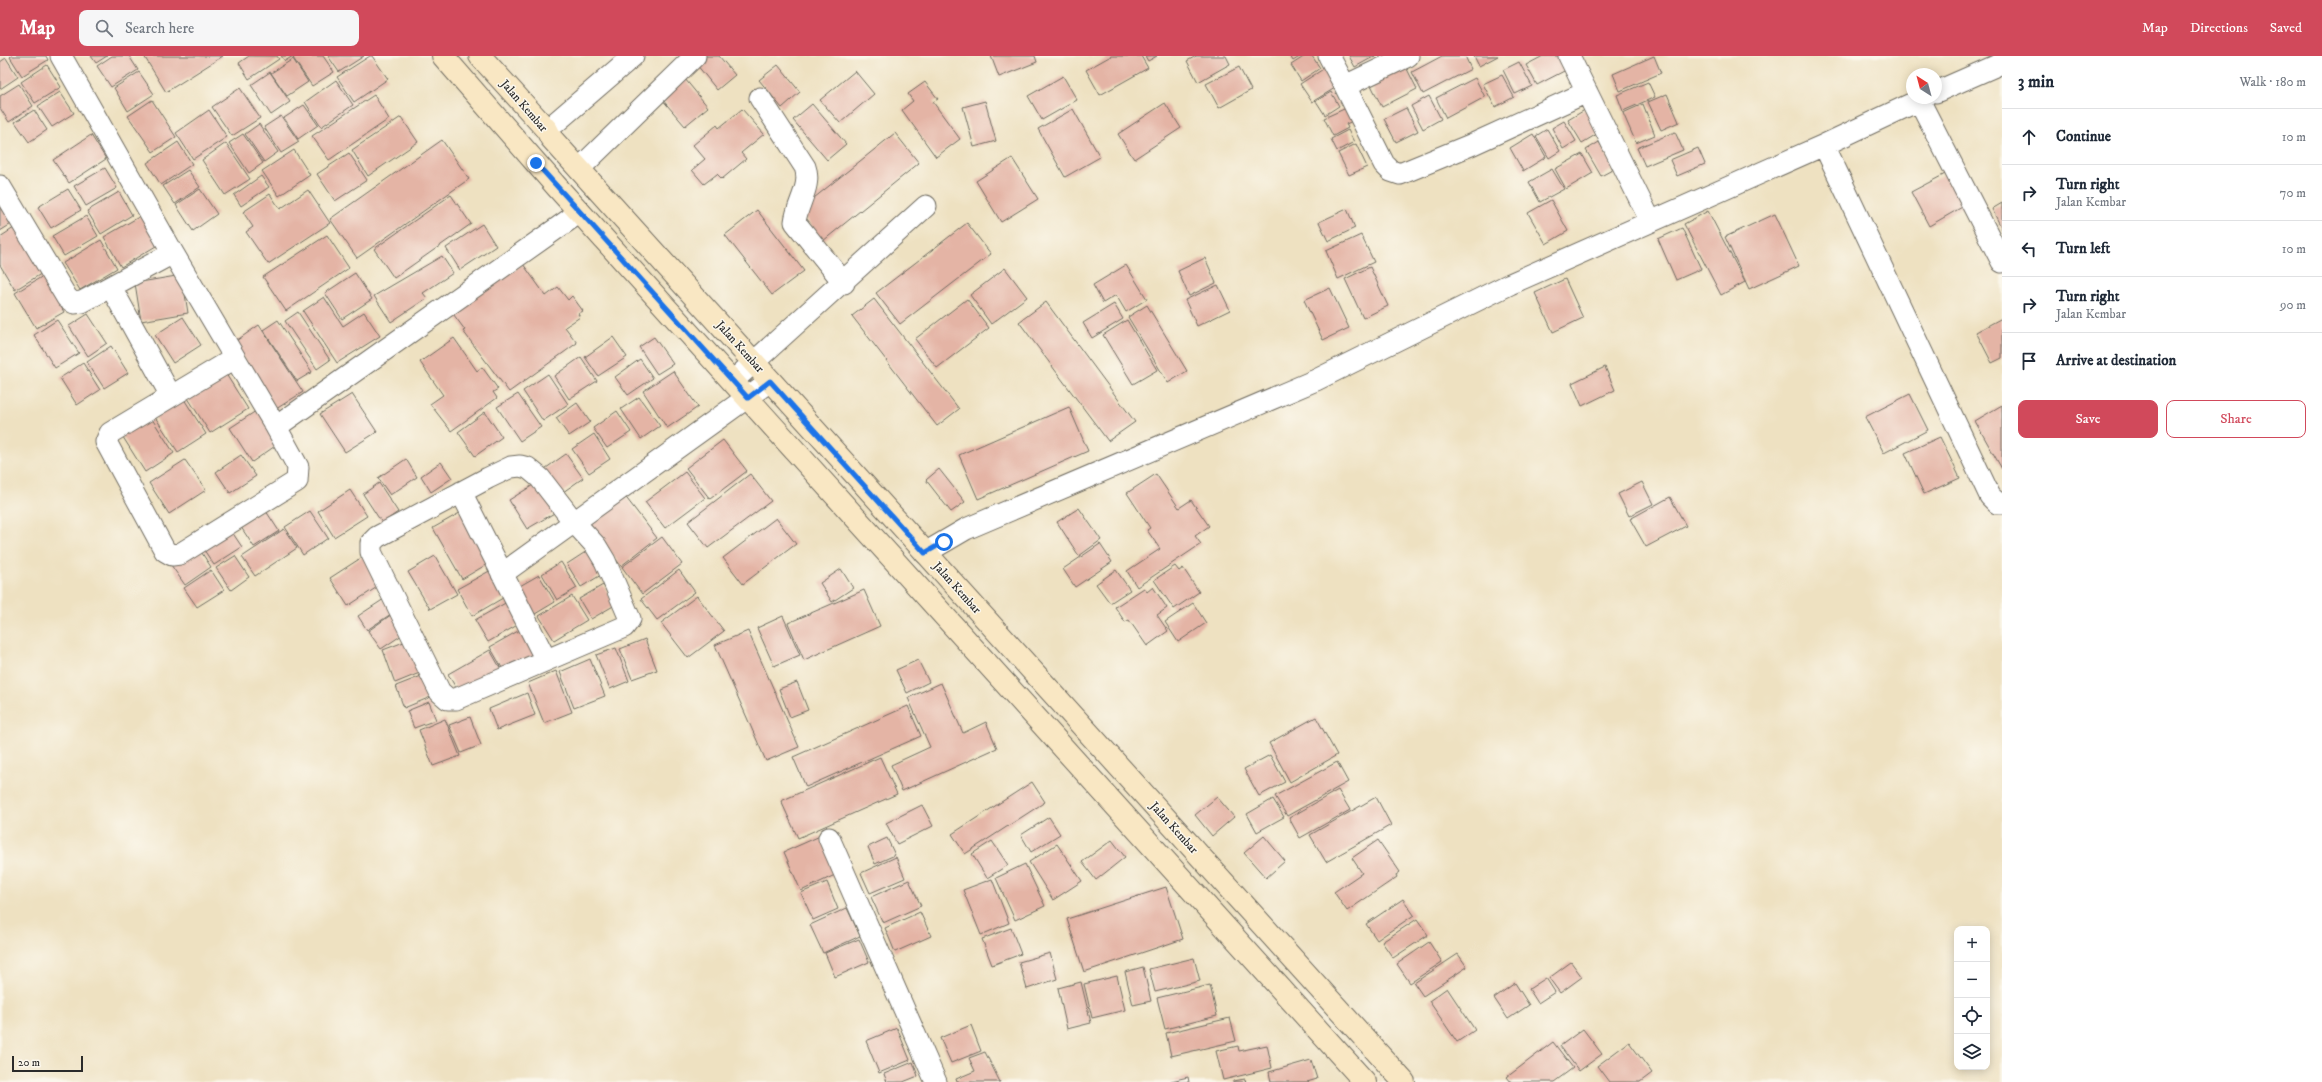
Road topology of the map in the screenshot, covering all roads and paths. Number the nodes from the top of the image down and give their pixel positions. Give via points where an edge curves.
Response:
1 (61, 56) edge
2 (443, 56) edge
3 (480, 56) edge
4 (633, 56) edge
5 (695, 56) edge
6 (1329, 56) edge
7 (1408, 56) edge
8 (1569, 56) edge
9 (2002, 63) edge
10 (1346, 86) junction
11 (1942, 90) edge
12 (1587, 92) junction
13 (760, 98) dead end
14 (1911, 104) edge
15 (1929, 104) edge
16 (549, 134) junction
17 (1824, 145) junction
18 (574, 165) junction
19 (0, 186) edge
20 (926, 206) dead end
21 (580, 212) junction
22 (1650, 220) junction
23 (173, 253) junction
24 (2002, 262) edge
25 (844, 283) junction
26 (111, 287) junction
27 (235, 358) junction
28 (754, 363) junction
29 (733, 381) junction
30 (770, 381) junction
31 (171, 396) junction
32 (748, 398) junction
33 (276, 427) junction
34 (461, 492) junction
35 (2002, 504) edge
36 (574, 522) junction
37 (925, 553) junction
38 (502, 574) junction
39 (546, 660) junction
40 (829, 838) dead end
41 (936, 1082) edge
42 (1364, 1082) edge
43 (1404, 1082) edge

1 - 23 street
2 - 21 main road
3 - 16 main road, Jalan Kembar
4 - 16 street
5 - 18 street
6 - 10 street
7 - 10 street
8 - 12 street
9 - 11 street
10 - 12 street via 1384,164 1400,174
12 - 22 street
13 - 25 street via 808,175 795,222
14 - 17 street
15 - 24 street
16 - 18 main road, Jalan Kembar
17 - 22 street
17 - 35 street via 1990,496
18 - 28 main road, Jalan Kembar
19 - 26 street via 66,298 74,303 82,302
20 - 25 street
21 - 29 main road
21 - 33 street
22 - 37 street via 1510,284 1316,380 966,529
23 - 26 street
23 - 27 street
25 - 28 street
26 - 31 street
27 - 31 street
27 - 33 street
28 - 29 street
28 - 30 main road, Jalan Kembar
29 - 32 main road
30 - 32 street
30 - 37 main road, Jalan Kembar
31 - 33 street via 110,433 106,442 168,554 180,554 294,484 299,477 298,467
32 - 36 street
32 - 42 main road
34 - 36 street via 511,467 528,468 540,478
34 - 38 street
34 - 39 street via 377,537 372,540 369,547 440,692 448,699 456,699
36 - 38 street
36 - 39 street via 596,546 605,561 630,618 624,627
37 - 43 main road, Jalan Kembar
38 - 39 street
40 - 41 street

